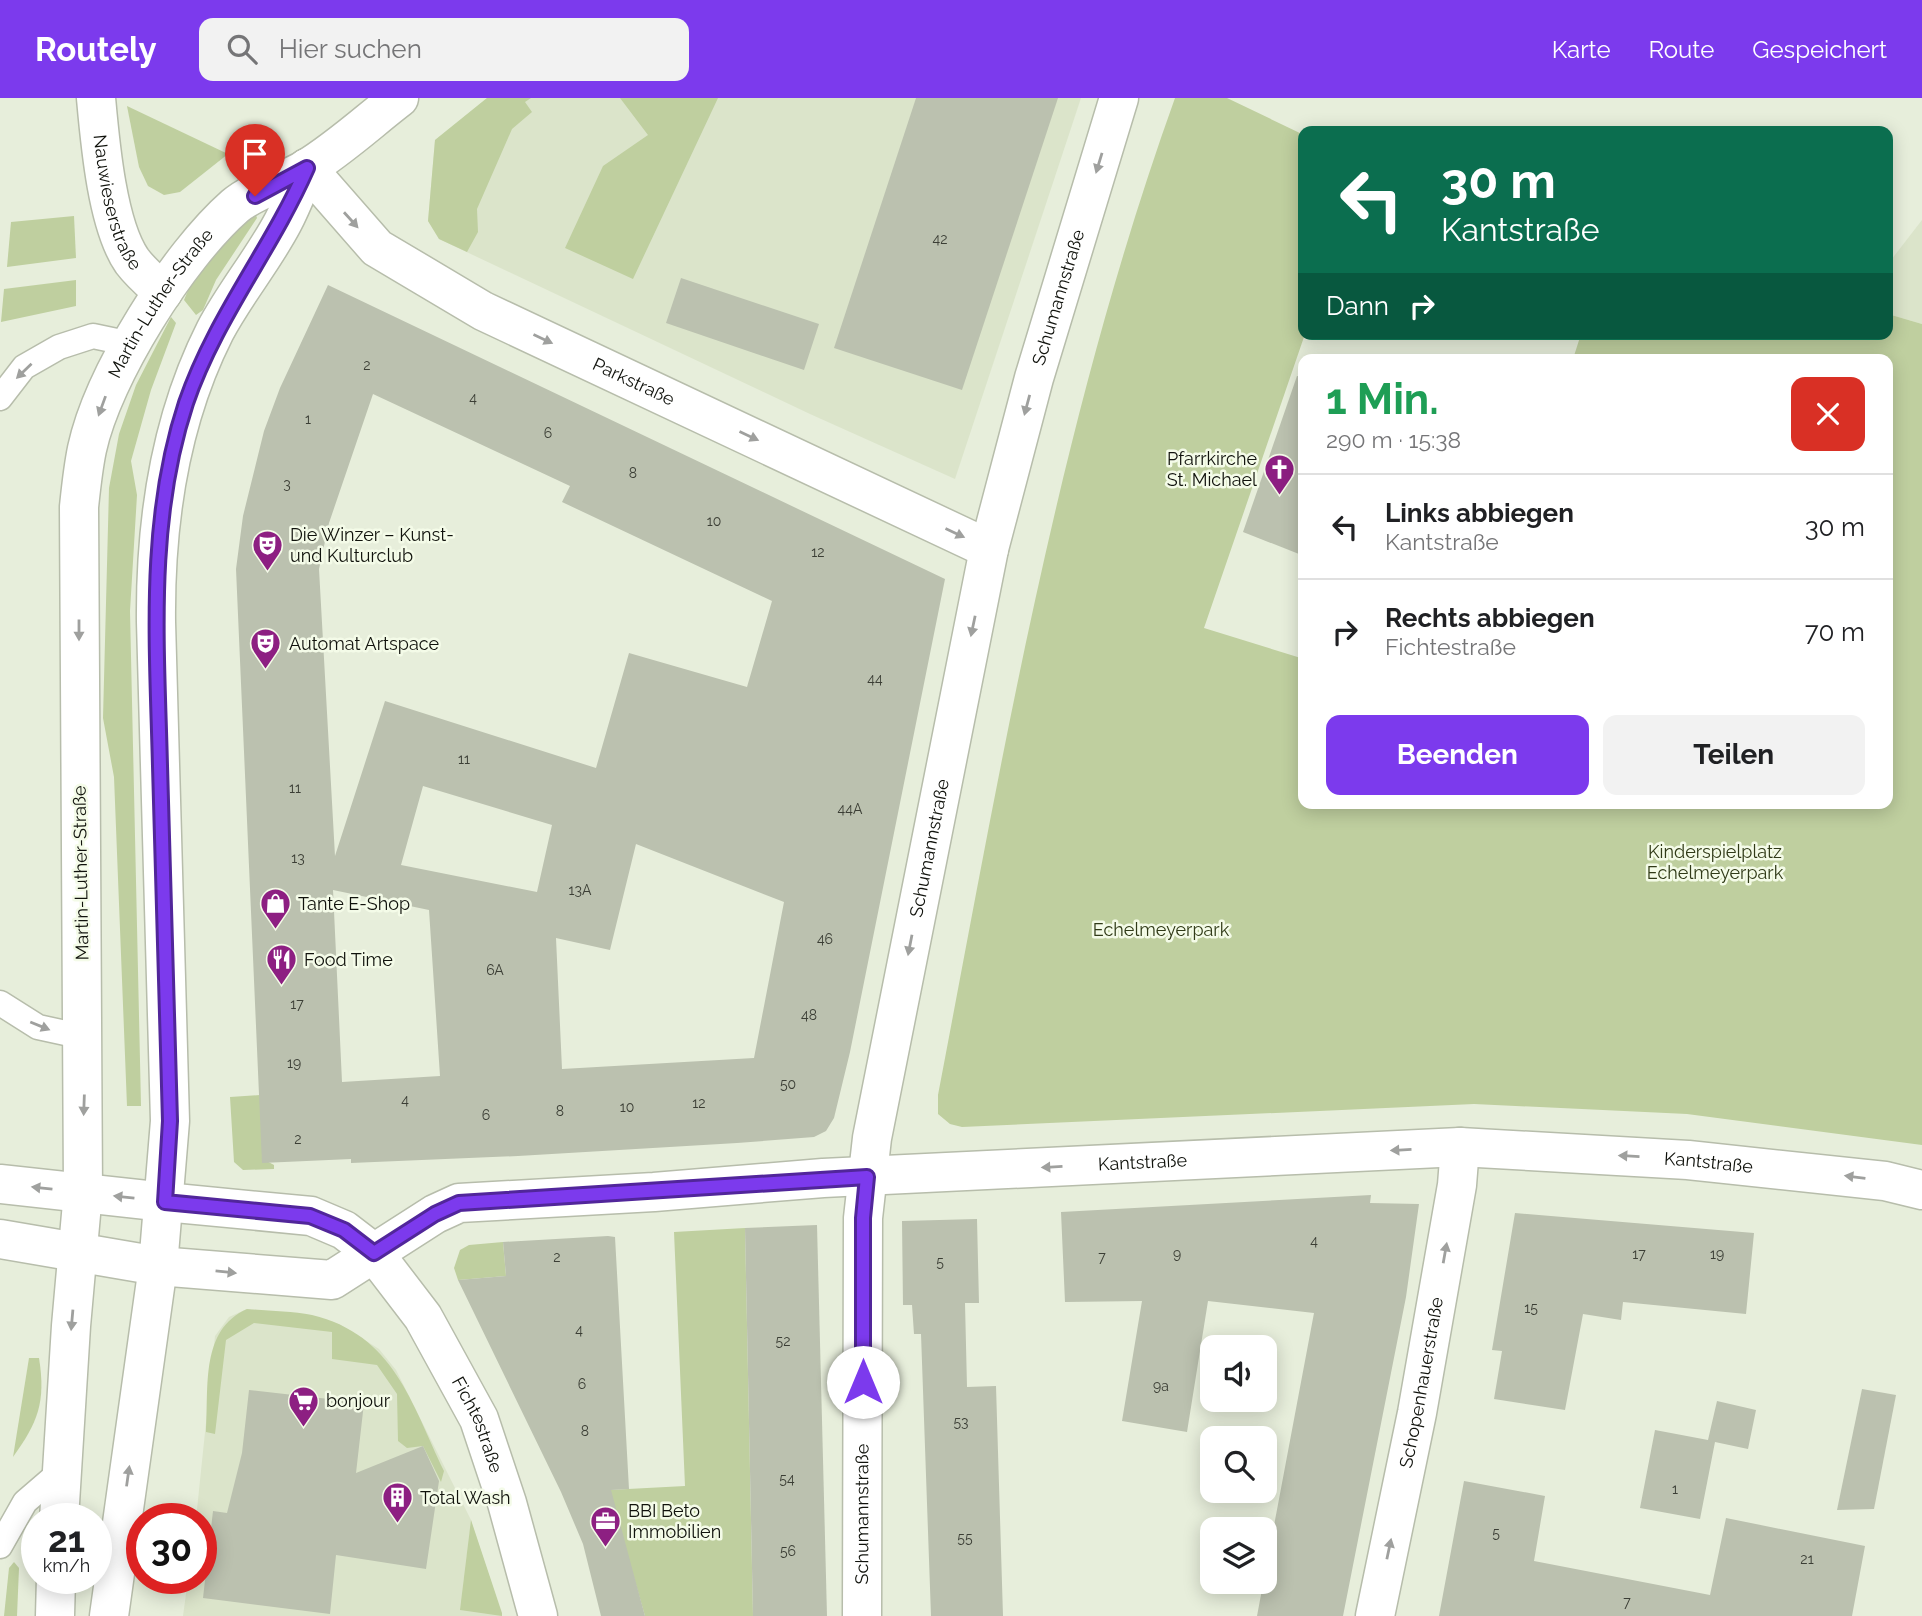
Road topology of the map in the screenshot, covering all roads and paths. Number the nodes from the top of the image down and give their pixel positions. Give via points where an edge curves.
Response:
1 (96, 98) edge
2 (399, 98) edge
3 (1119, 98) edge
4 (307, 168) junction
5 (163, 292) junction
6 (131, 344) junction
7 (0, 398) edge
8 (989, 549) junction
9 (0, 1003) edge
10 (83, 1037) junction
11 (1460, 1147) junction
12 (867, 1177) junction
13 (0, 1184) edge
14 (1922, 1190) edge
15 (83, 1192) junction
16 (165, 1202) junction
17 (0, 1240) edge
18 (78, 1252) junction
19 (374, 1253) junction
20 (158, 1266) junction
21 (61, 1471) junction
22 (60, 1503) edge
23 (0, 1546) edge
24 (56, 1594) edge
25 (55, 1616) edge
26 (108, 1616) edge
27 (538, 1616) edge
28 (862, 1616) edge
29 (1375, 1616) edge

1 - 5 street, Nauwieserstraße via 108,197 130,259
2 - 4 street, Martin-Luther-Straße
3 -> 8 street, Schumannstraße via 1034,377
4 - 5 street, Martin-Luther-Straße via 237,205
4 -> 8 street, Parkstraße via 377,248 483,311
4 - 16 street via 282,223 215,333 186,404 162,511 156,600 170,1121
5 - 6 street, Martin-Luther-Straße
6 -> 7 lane via 93,336 59,347 24,367
6 -> 10 street, Martin-Luther-Straße via 114,375 87,448 79,507
8 -> 12 street, Schumannstraße
9 -> 10 lane via 38,1027
10 -> 15 street, Martin-Luther-Straße
11 -> 12 street, Kantstraße
14 -> 11 street, Kantstraße via 1885,1181 1713,1162
29 -> 11 street, Schopenhauerstraße via 1417,1413
12 - 19 street, Kantstraße via 459,1203
12 - 28 street, Schumannstraße via 863,1218
15 -> 13 street, Fichtestraße
16 -> 15 street, Fichtestraße
15 - 18 street, Martin-Luther-Straße
16 - 19 street, Fichtestraße via 310,1216 344,1230
16 - 20 street
17 - 18 street
18 - 20 street
18 -> 21 street, Martin-Luther-Straße
20 -> 19 street via 332,1280
19 - 27 street, Fichtestraße via 422,1317 479,1419
26 -> 20 street
21 - 22 street, Martin-Luther-Straße
21 - 23 lane via 25,1502
24 - 25 street

